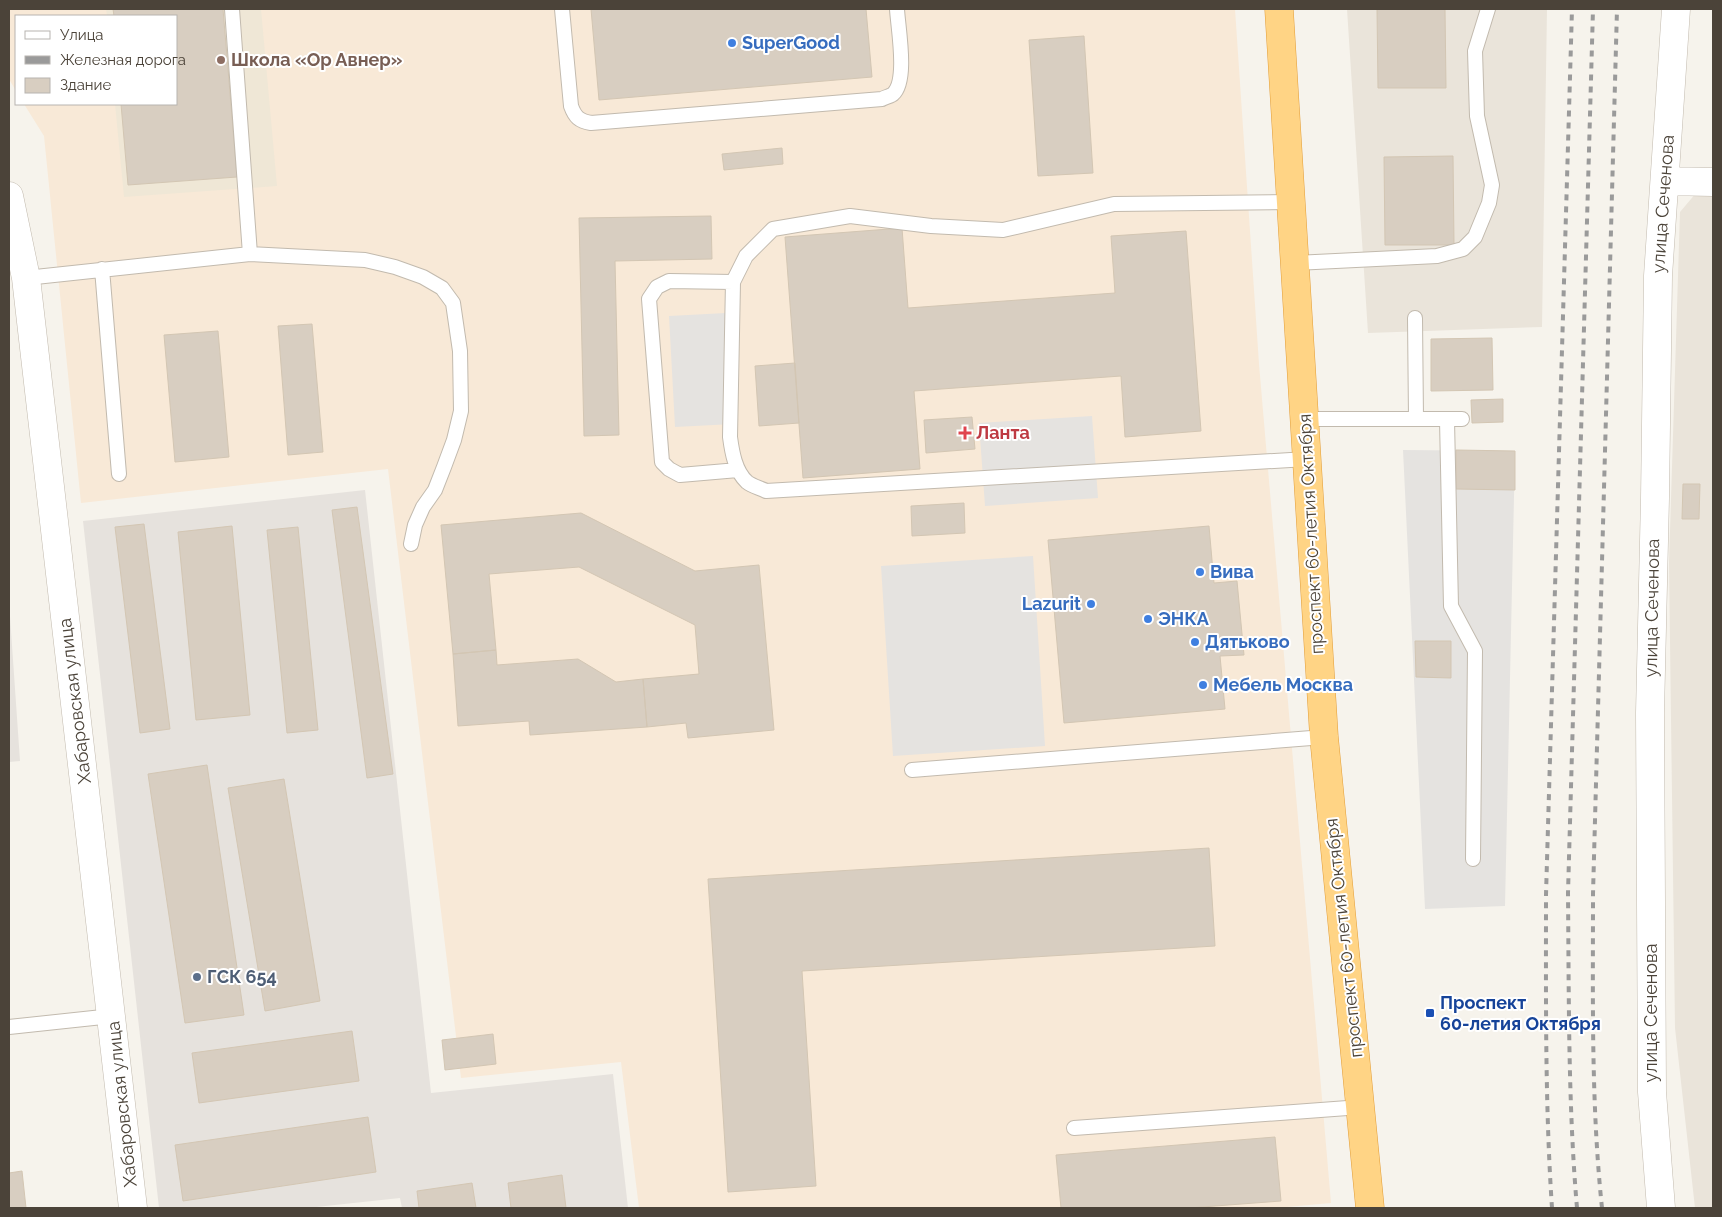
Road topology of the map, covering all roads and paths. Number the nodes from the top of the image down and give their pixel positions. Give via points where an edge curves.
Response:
1 (232, 9) edge
2 (562, 9) edge
3 (896, 9) edge
4 (1279, 9) edge
5 (1488, 9) edge
6 (1676, 9) edge
7 (1665, 181) junction
8 (1713, 182) edge
9 (9, 196) edge
10 (1291, 202) junction
11 (250, 254) junction
12 (1295, 263) junction
13 (102, 269) junction
14 (26, 278) junction
15 (733, 282) junction
16 (1415, 318) dead end
17 (1304, 419) junction
18 (1416, 419) junction
19 (1462, 419) dead end
20 (1447, 420) junction
21 (1307, 459) junction
22 (738, 470) junction
23 (119, 474) dead end
24 (411, 544) dead end
25 (1324, 737) junction
26 (912, 770) dead end
27 (1473, 859) dead end
28 (112, 1016) junction
29 (9, 1027) edge
30 (1361, 1107) junction
31 (1074, 1128) dead end
32 (133, 1208) edge
33 (1370, 1208) edge
34 (1662, 1208) edge

1 - 11 lane
2 - 3 lane via 571,106 577,118 591,123 888,96 900,85
4 - 10 highway, проспект 60-летия Октября
5 - 12 lane via 1475,51 1477,116 1492,184 1489,204 1475,237 1463,249 1437,256
6 - 7 street, улица Сеченова
7 - 8 street
7 - 34 street, улица Сеченова via 1658,276 1650,713 1652,1092
9 - 14 street, Хабаровская улица
10 - 12 highway, проспект 60-летия Октября
10 - 15 lane via 1114,204 1003,230 931,226 850,216 773,229 746,256
11 - 13 lane
11 - 24 lane via 365,260 394,266 442,288 453,302 460,351 461,411 444,467 415,525
12 - 17 highway, проспект 60-летия Октября
13 - 14 lane
13 - 23 lane
14 - 28 street, Хабаровская улица
15 - 22 lane via 730,437
15 - 22 lane via 669,281 657,287 649,299 662,462 680,475
16 - 18 lane
17 - 18 lane
17 - 21 highway, проспект 60-летия Октября
18 - 20 lane
19 - 20 lane
20 - 27 lane via 1451,606 1475,651
21 - 22 lane via 766,491 748,483
21 - 25 highway, проспект 60-летия Октября
25 - 26 lane
25 - 30 highway, проспект 60-летия Октября
28 - 29 lane
28 - 32 street, Хабаровская улица
30 - 31 lane
30 - 33 highway, проспект 60-летия Октября

